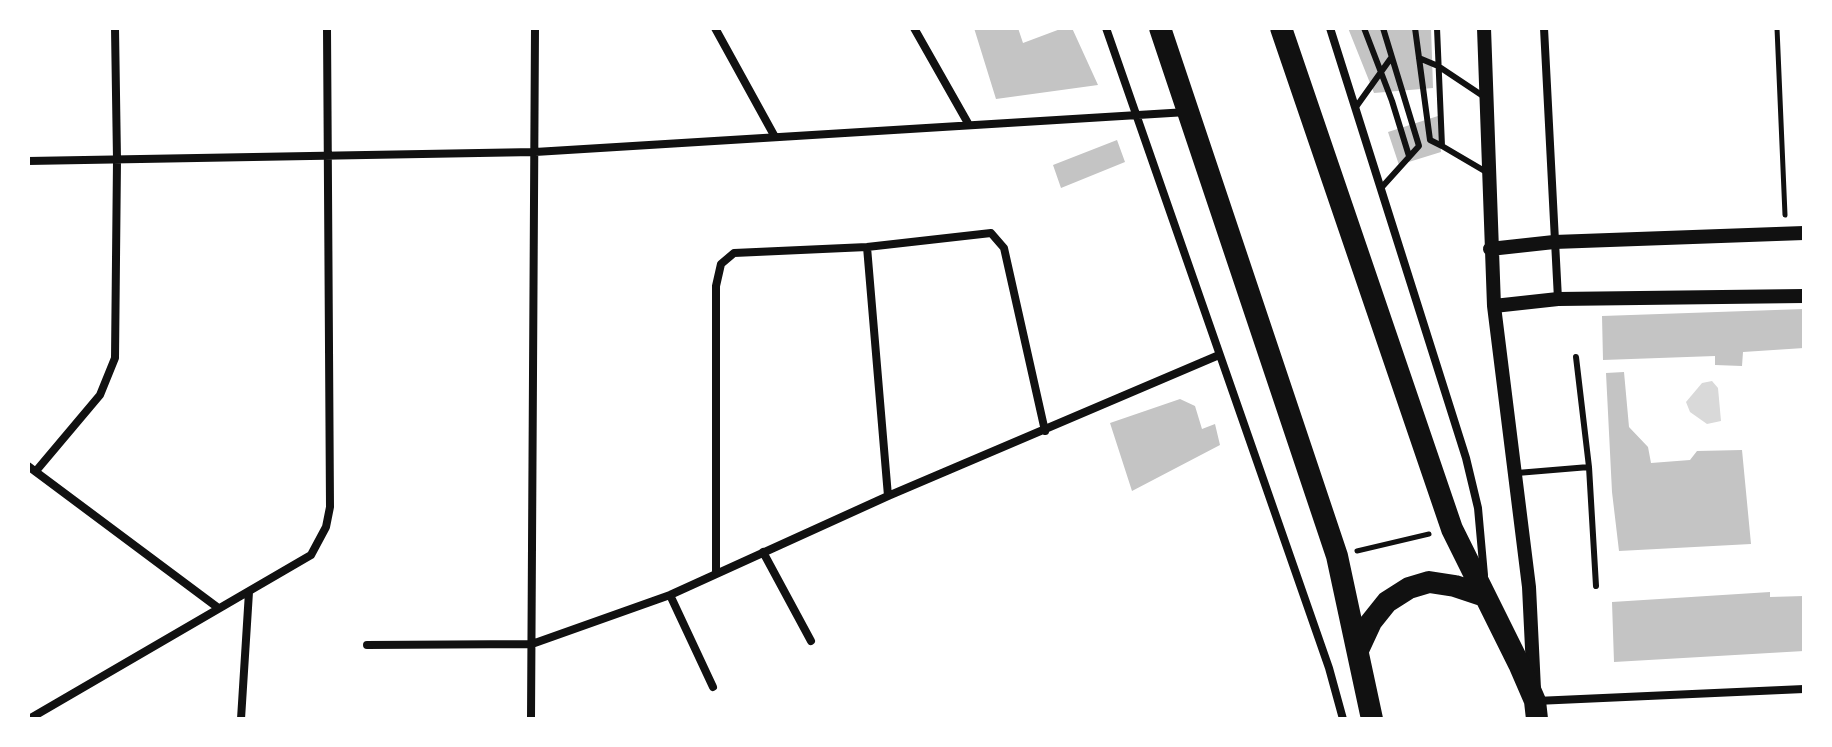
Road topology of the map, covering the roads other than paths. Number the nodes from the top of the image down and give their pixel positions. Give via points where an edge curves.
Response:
1 (115, 28) edge
2 (327, 28) edge
3 (535, 28) edge
4 (715, 28) edge
5 (914, 28) edge
6 (1106, 28) edge
7 (1160, 28) edge
8 (1281, 28) edge
9 (1330, 28) edge
10 (1364, 28) edge
11 (1383, 28) edge
12 (1415, 28) edge
13 (1437, 28) edge
14 (1484, 28) edge
15 (1544, 28) edge
16 (1391, 58) junction
17 (1419, 58) junction
18 (1438, 66) junction
19 (1381, 72) junction
20 (1486, 98) junction
21 (1356, 107) junction
22 (1188, 112) junction
23 (1138, 115) junction
24 (969, 125) junction
25 (775, 137) junction
26 (1442, 146) junction
27 (535, 152) junction
28 (330, 156) junction
29 (1409, 156) junction
30 (117, 160) junction
31 (28, 161) edge
32 (1488, 173) junction
33 (1382, 187) junction
34 (1804, 233) edge
35 (1554, 242) junction
36 (867, 247) junction
37 (1490, 249) junction
38 (1804, 296) edge
39 (1558, 299) junction
40 (1494, 306) junction
41 (1219, 355) junction
42 (1576, 357) dead end
43 (1045, 431) junction
44 (1589, 467) junction
45 (32, 468) edge
46 (1515, 473) junction
47 (888, 496) junction
48 (763, 552) junction
49 (716, 574) junction
50 (1596, 586) dead end
51 (249, 592) junction
52 (670, 595) junction
53 (1485, 596) junction
54 (217, 607) junction
55 (811, 641) dead end
56 (532, 644) junction
57 (367, 645) dead end
58 (1358, 650) junction
59 (713, 687) dead end
60 (1804, 689) edge
61 (1536, 710) edge
62 (29, 719) edge
63 (241, 719) edge
64 (531, 719) edge
65 (1343, 719) edge
66 (1372, 719) edge

1 - 30 street
2 - 28 street
3 - 27 street
4 - 25 street
5 - 24 street
6 - 23 street
7 - 22 highway
8 - 53 highway via 1452,529
9 - 21 street
10 - 19 lane
11 - 16 lane
12 - 17 lane
13 - 18 lane
14 - 20 street
15 - 35 street
16 - 19 lane
16 - 29 lane via 1419,146
17 - 18 lane
17 - 26 lane via 1430,140
18 - 20 lane
18 - 26 lane
19 - 21 lane
19 - 29 lane
20 - 32 street
21 - 33 street
22 - 23 street
22 - 58 highway via 1337,556
23 - 24 street
23 - 41 street
24 - 25 street
25 - 27 street
26 - 32 lane
27 - 28 street
27 - 56 street
28 - 30 street
28 - 51 street via 330,507 311,555
29 - 33 lane
30 - 31 street
30 - 45 street via 115,358 100,395
32 - 37 street
33 - 53 street via 1466,458 1478,508
34 - 35 street
35 - 37 street
35 - 39 street
36 - 43 street via 991,233 1004,248
36 - 47 street
36 - 49 street via 734,253 721,264 716,286
37 - 40 street
38 - 39 street
39 - 40 street
40 - 46 street
41 - 43 street
41 - 65 street
42 - 44 lane
43 - 47 street
44 - 46 lane
44 - 50 lane
45 - 54 street
46 - 61 street
47 - 48 street
48 - 49 street
48 - 55 street
49 - 52 street
51 - 54 street
51 - 63 street
52 - 56 street
52 - 59 street
53 - 58 highway via 1429,582 1409,588 1387,602
53 - 61 highway
54 - 62 street
56 - 57 street
56 - 64 street
58 - 66 highway
60 - 61 street

